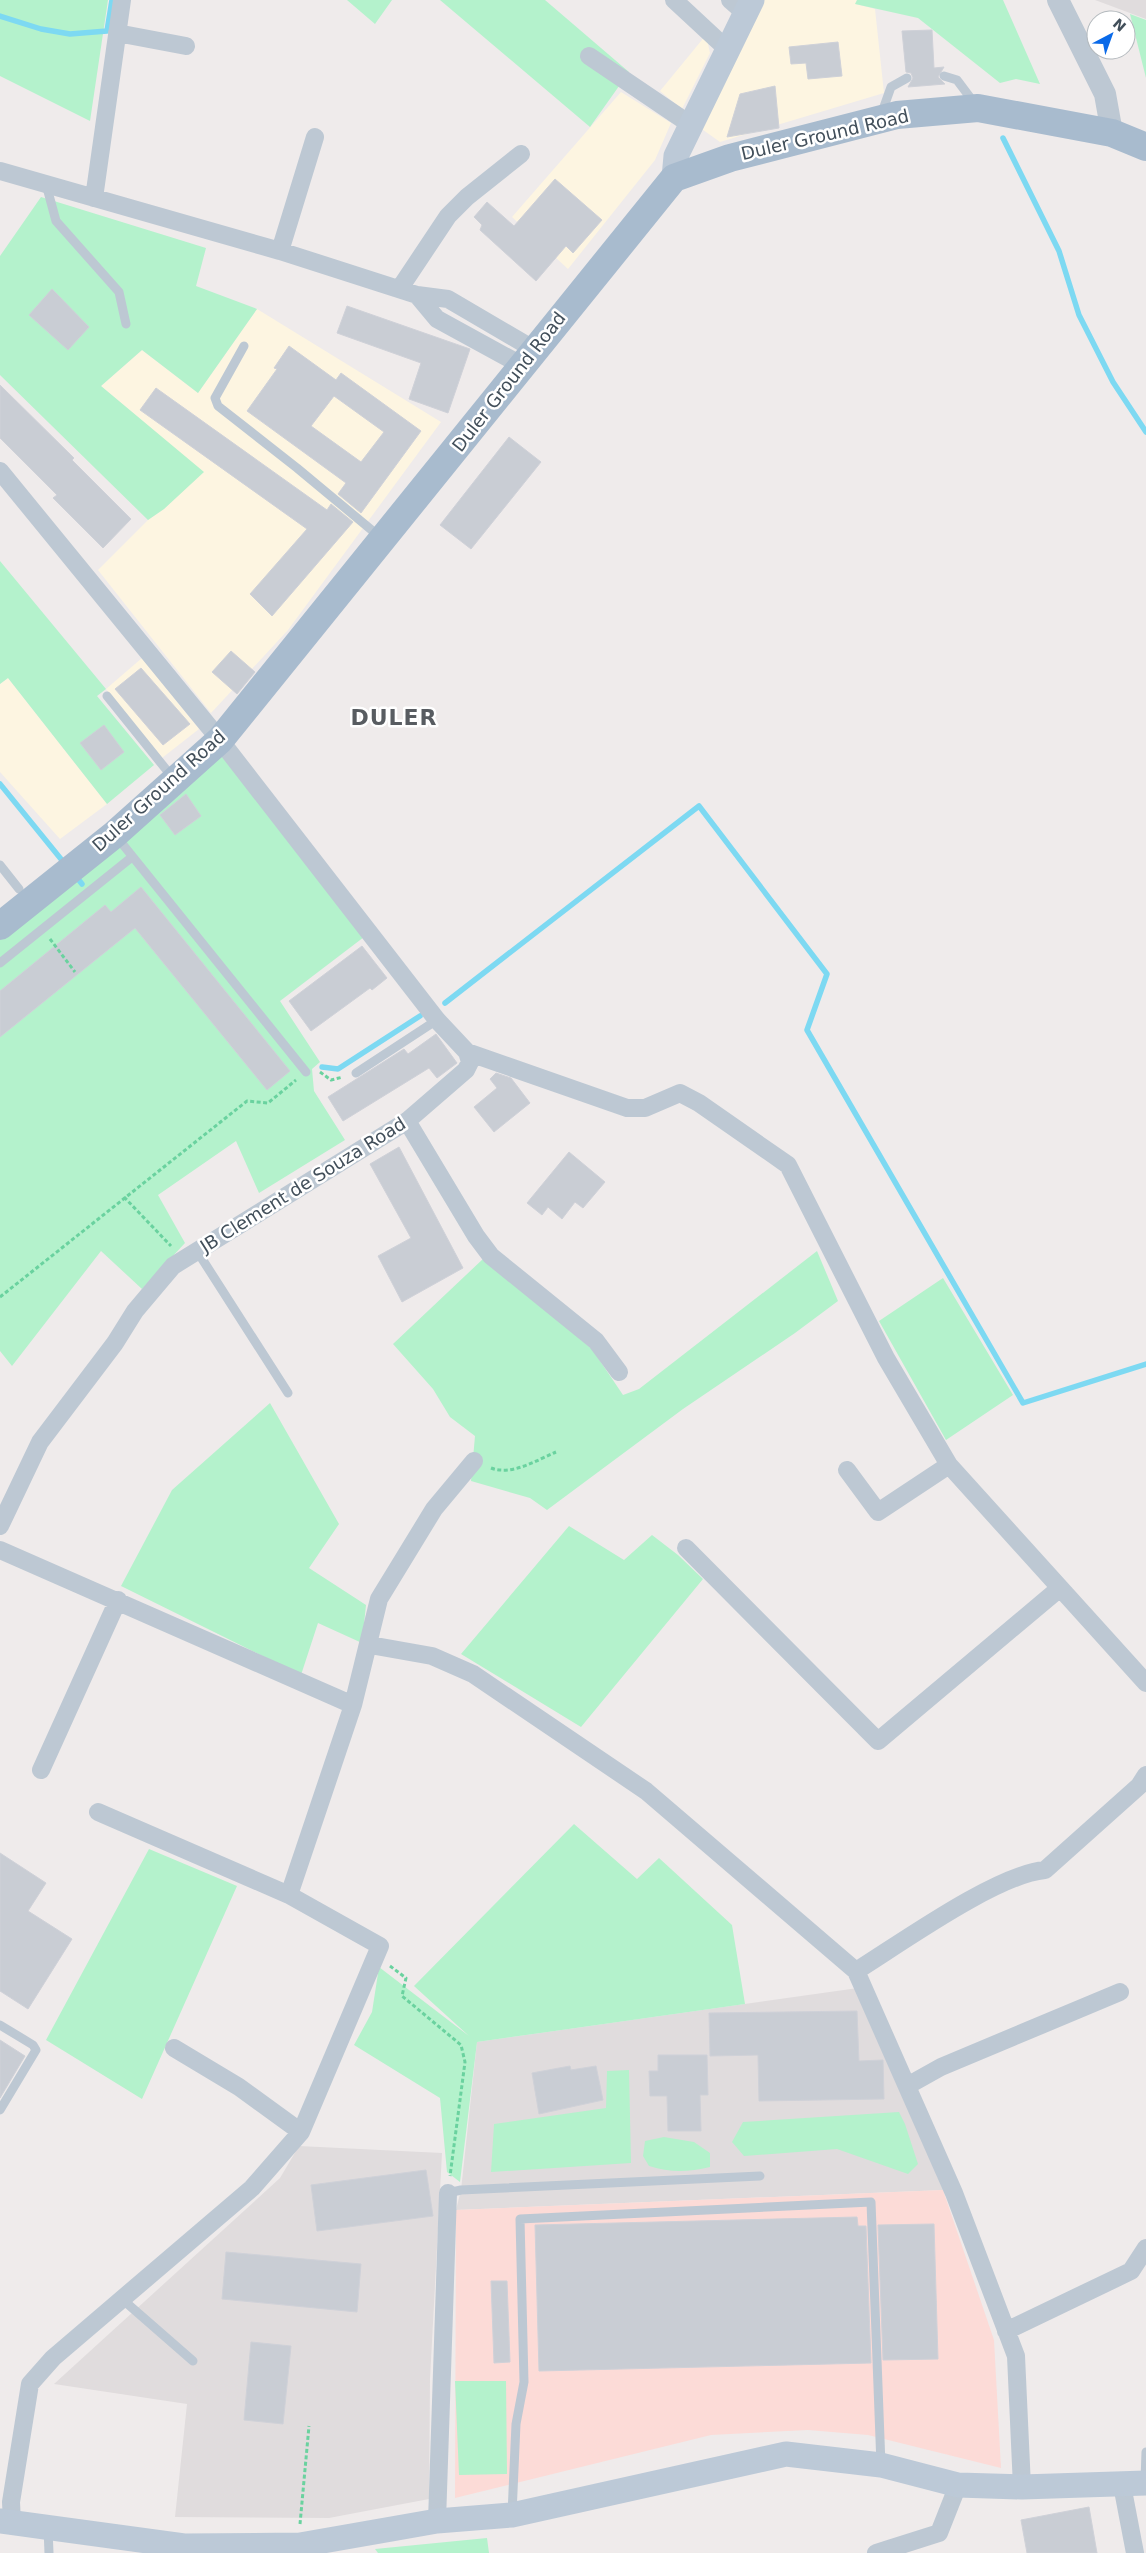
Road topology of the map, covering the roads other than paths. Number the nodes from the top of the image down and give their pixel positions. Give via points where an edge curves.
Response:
1 (122, 0) edge
2 (674, 0) edge
3 (1058, 0) edge
4 (743, 5) edge
5 (117, 33) junction
6 (186, 46) dead end
7 (729, 51) junction
8 (589, 56) dead end
9 (944, 76) dead end
10 (907, 78) dead end
11 (978, 108) junction
12 (878, 121) junction
13 (691, 125) junction
14 (1112, 134) junction
15 (315, 137) dead end
16 (1146, 147) edge
17 (521, 154) dead end
18 (0, 171) edge
19 (674, 178) junction
20 (46, 184) junction
21 (94, 198) junction
22 (280, 251) junction
23 (400, 288) junction
24 (126, 324) dead end
25 (244, 346) dead end
26 (529, 358) junction
27 (1, 473) edge
28 (382, 539) junction
29 (107, 696) dead end
30 (220, 740) junction
31 (175, 781) junction
32 (115, 834) junction
33 (132, 857) junction
34 (0, 865) edge
35 (19, 889) dead end
36 (0, 926) edge
37 (0, 963) edge
38 (437, 1020) junction
39 (467, 1052) junction
40 (306, 1072) road end
41 (356, 1073) road end
42 (407, 1121) junction
43 (197, 1251) junction
44 (619, 1372) dead end
45 (288, 1393) dead end
46 (474, 1461) road end
47 (949, 1465) junction
48 (847, 1470) dead end
49 (0, 1526) edge
50 (686, 1548) dead end
51 (0, 1550) edge
52 (1060, 1588) junction
53 (118, 1600) junction
54 (370, 1645) junction
55 (1146, 1683) edge
56 (354, 1705) junction
57 (41, 1770) dead end
58 (1143, 1785) edge
59 (98, 1812) dead end
60 (289, 1895) junction
61 (856, 1970) junction
62 (1120, 1992) dead end
63 (0, 2025) edge
64 (174, 2048) dead end
65 (907, 2086) junction
66 (0, 2110) edge
67 (301, 2132) junction
68 (760, 2176) dead end
69 (448, 2193) joint
70 (1146, 2248) edge
71 (122, 2299) junction
72 (1006, 2331) junction
73 (193, 2361) dead end
74 (1146, 2452) edge
75 (881, 2465) junction
76 (1138, 2484) edge
77 (958, 2485) junction
78 (1022, 2488) junction
79 (512, 2514) junction
80 (437, 2520) junction
81 (6, 2521) edge
82 (48, 2528) junction
83 (49, 2553) edge
84 (876, 2553) edge
85 (1135, 2553) edge

1 - 5 street
2 - 7 street
3 - 14 street via 1105,94
4 - 7 main road
5 - 6 street
5 - 21 street
7 - 13 main road
8 - 13 street
9 - 11 lane via 957,80
10 - 12 lane via 891,87
11 - 12 main road, Duler Ground Road via 897,115
11 - 14 main road, Duler Ground Road
12 - 19 main road, Duler Ground Road via 730,158
13 - 19 main road via 676,156
14 - 16 main road, Duler Ground Road
15 - 22 street
17 - 23 street via 467,196 448,216
18 - 20 street
19 - 26 main road, Duler Ground Road
20 - 21 street
20 - 24 lane via 56,221 119,292
21 - 22 street
22 - 23 street
23 - 26 street via 416,295 437,319
25 - 28 lane via 215,398 218,406
26 - 28 main road, Duler Ground Road
27 - 30 street
28 - 30 main road, Duler Ground Road
29 - 31 lane
30 - 31 main road, Duler Ground Road
30 - 38 street
31 - 32 main road, Duler Ground Road
32 - 33 lane
32 - 36 main road, Duler Ground Road
33 - 37 lane
33 - 40 lane
34 - 35 lane
38 - 39 street
38 - 41 lane
39 - 42 street, JB Clement de Souza Road via 470,1062 466,1070
39 - 47 street via 627,1108 645,1108 680,1093 788,1165 886,1358
42 - 43 street, JB Clement de Souza Road
42 - 44 street via 491,1256 596,1341
43 - 45 lane
43 - 49 street, JB Clement de Souza Road via 172,1266 135,1311 115,1343 40,1442
46 - 54 street via 434,1509 379,1599
47 - 48 street via 878,1512
47 - 52 street
50 - 52 street via 878,1741
51 - 53 street
52 - 55 street
53 - 56 street
53 - 57 street
54 - 56 street
54 - 61 street via 432,1656 473,1674 646,1790
56 - 60 street
58 - 61 street via 1045,1870 1031,1872 974,1898
59 - 60 street
60 - 67 street via 380,1946
61 - 65 street
62 - 65 street via 941,2067
63 - 66 lane via 36,2050
64 - 67 street via 239,2087
65 - 72 street via 954,2193
67 - 71 street via 252,2188
68 - 69 lane
69 - 80 street
70 - 72 street via 1130,2271
71 - 73 lane
71 - 81 street via 53,2358 30,2384
72 - 78 street via 1016,2356
74 - 76 lane
75 - 77 main road
75 - 79 main road via 786,2454
75 - 79 lane via 871,2202 520,2219 524,2382 516,2424
76 - 78 main road
76 - 85 street
77 - 78 main road
77 - 84 street via 939,2533
79 - 80 main road
80 - 82 main road via 300,2545 184,2546
81 - 82 main road
82 - 83 lane

